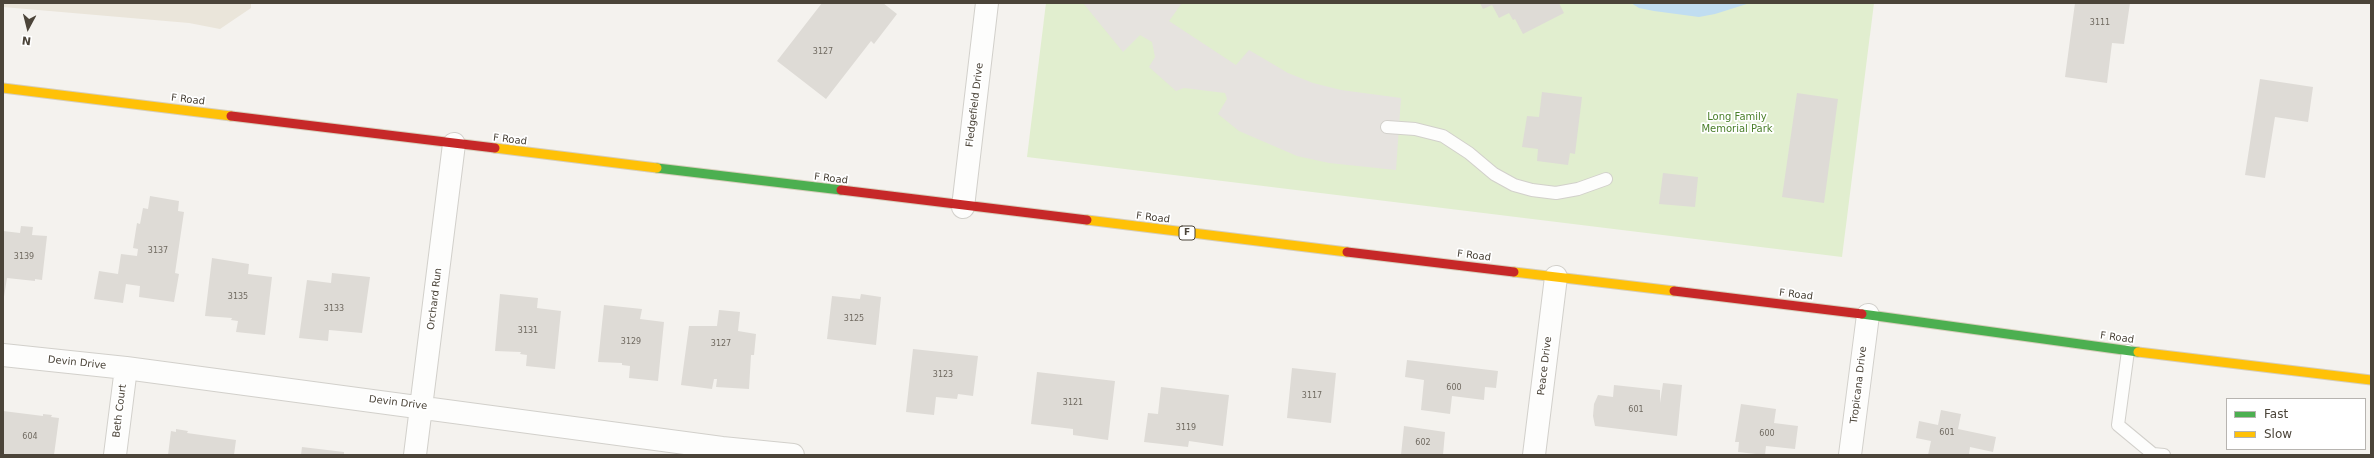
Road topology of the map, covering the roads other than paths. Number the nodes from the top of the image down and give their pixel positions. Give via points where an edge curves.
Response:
1 (987, 3) edge
2 (3, 88) edge
3 (1387, 127) dead end
4 (454, 144) junction
5 (1606, 179) dead end
6 (963, 207) junction
7 (1556, 277) junction
8 (1868, 315) junction
9 (2128, 351) junction
10 (3, 355) edge
11 (126, 368) junction
12 (2371, 380) edge
13 (422, 406) junction
14 (722, 451) edge
15 (115, 455) edge
16 (415, 455) edge
17 (793, 455) edge
18 (1534, 455) edge
19 (1850, 455) edge
20 (2164, 455) edge

1 - 6 street, Fledgefield Drive
2 - 4 main road, F Road / F
3 - 5 lane via 1415,129 1443,136 1469,152 1494,174 1514,185 1532,190 1556,193 1578,189
4 - 6 main road, F Road / F
4 - 13 street, Orchard Run
6 - 7 main road, F Road / F
7 - 8 main road, F Road / F
7 - 18 street, Peace Drive
8 - 9 main road, F Road / F
8 - 19 street, Tropicana Drive
9 - 12 main road, F Road / F
9 - 20 lane via 2118,424 2154,454
10 - 11 street, Devin Drive
11 - 13 street, Devin Drive
11 - 15 street, Beth Court
13 - 14 street, Devin Drive
13 - 16 street, Orchard Run
14 - 17 street, Devin Drive

